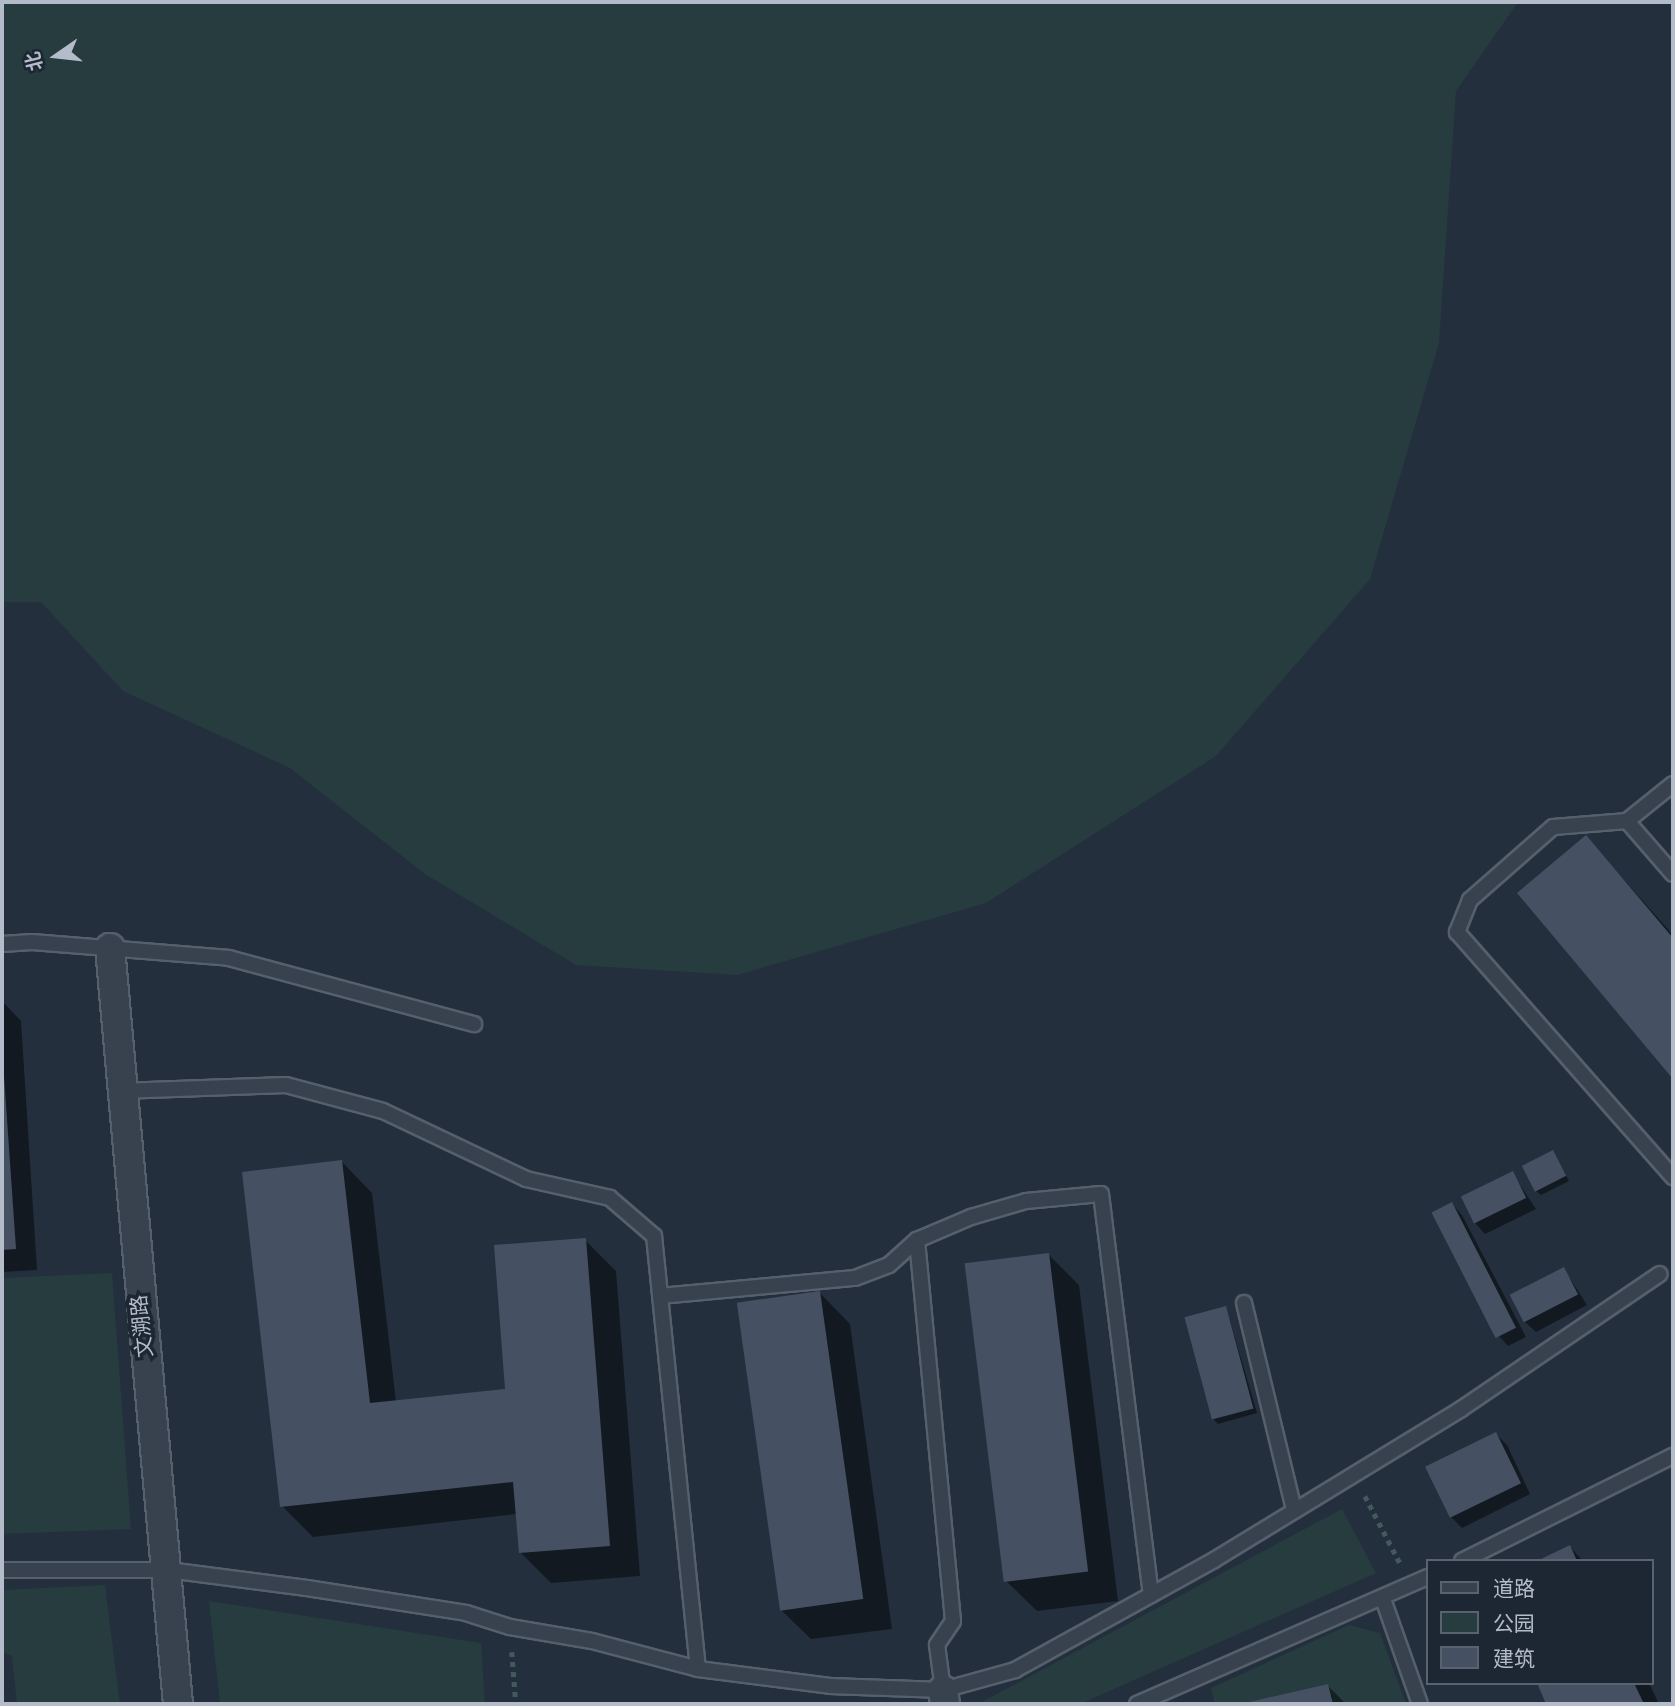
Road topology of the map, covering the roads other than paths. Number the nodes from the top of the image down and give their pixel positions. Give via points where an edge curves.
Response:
1 (1673, 784) edge
2 (1627, 821) junction
3 (1673, 874) edge
4 (2, 944) edge
5 (110, 948) junction
6 (474, 1024) dead end
7 (120, 1091) junction
8 (1673, 1177) edge
9 (917, 1240) junction
10 (1660, 1274) dead end
11 (660, 1296) junction
12 (1244, 1303) dead end
13 (1673, 1456) edge
14 (1294, 1510) junction
15 (1466, 1559) edge
16 (2, 1570) edge
17 (168, 1570) junction
18 (1426, 1578) edge
19 (1151, 1595) junction
20 (1383, 1599) junction
21 (698, 1669) junction
22 (944, 1697) edge
23 (178, 1704) edge
24 (1137, 1704) edge
25 (1420, 1704) edge

1 - 2 lane
2 - 3 lane
2 - 8 lane via 1553,827 1471,900 1457,932
4 - 5 lane
5 - 6 lane via 229,958
5 - 7 street, 文溯路
7 - 11 lane via 286,1085 383,1111 526,1179 610,1198 654,1236
7 - 17 street, 文溯路
9 - 11 lane via 889,1265 855,1278
9 - 19 lane via 1026,1200 1101,1194
9 - 22 lane via 953,1621 937,1645
10 - 14 lane via 1461,1409
11 - 21 lane
12 - 14 lane
13 - 15 lane
14 - 19 lane
16 - 17 lane
17 - 21 lane via 467,1612 510,1627 592,1641
17 - 23 street, 文溯路
18 - 20 lane
19 - 22 lane via 1014,1670
20 - 24 lane
20 - 25 lane
21 - 22 lane

